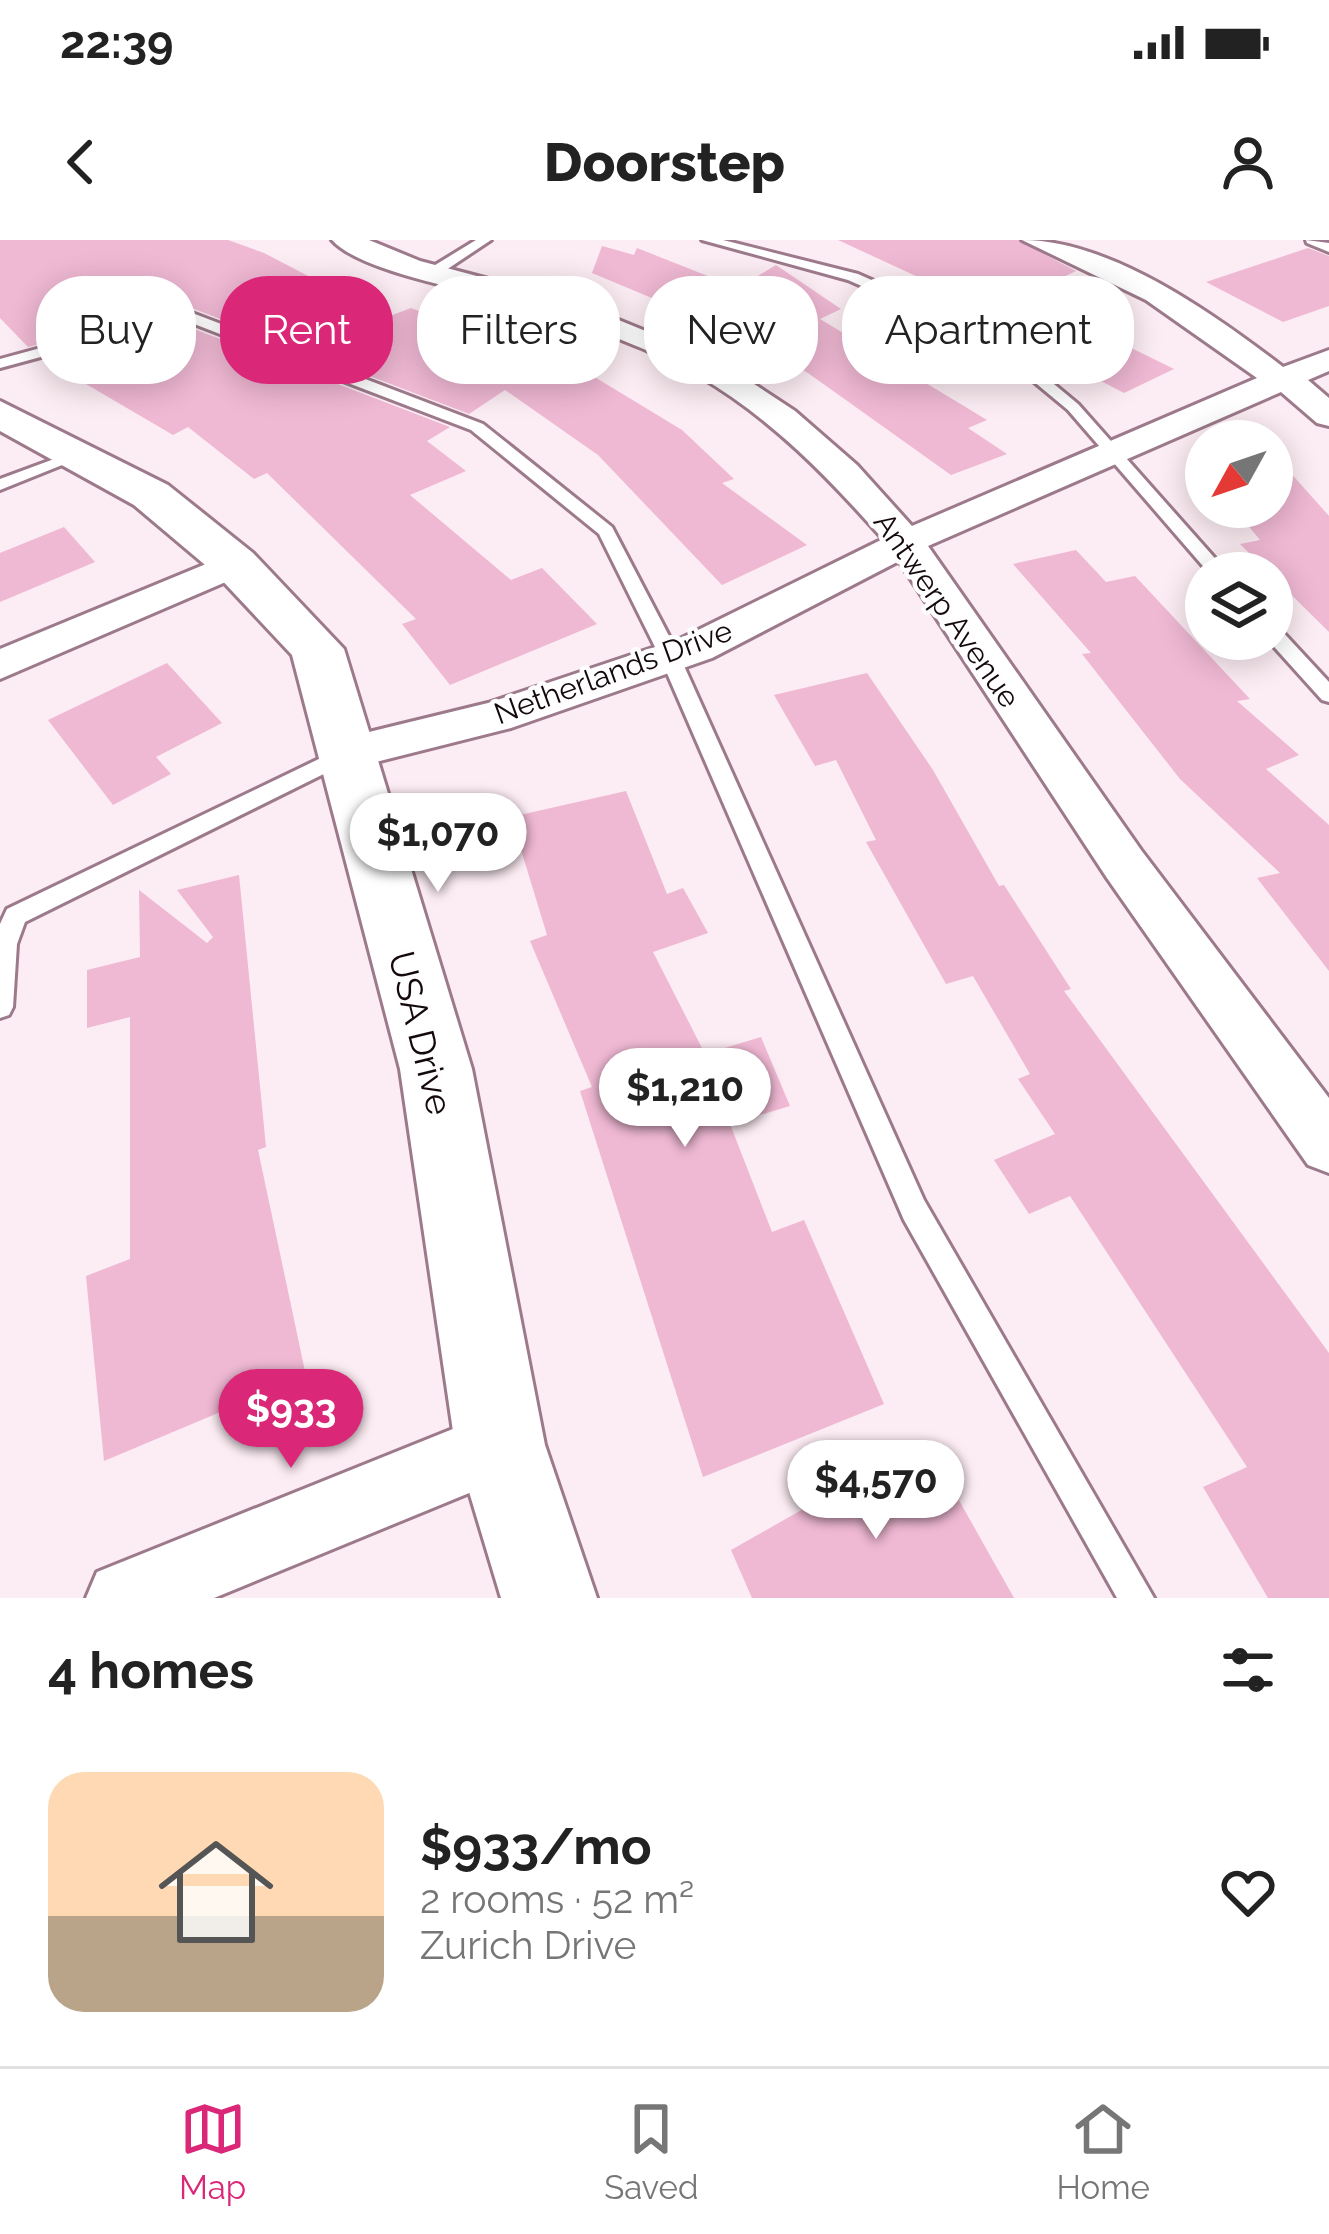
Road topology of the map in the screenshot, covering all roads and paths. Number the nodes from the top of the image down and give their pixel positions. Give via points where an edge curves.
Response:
1 (346, 240) edge
2 (485, 240) edge
3 (708, 240) edge
4 (1036, 240) edge
5 (1312, 240) edge
6 (1329, 248) edge
7 (432, 273) junction
8 (1329, 359) edge
9 (0, 364) edge
10 (1281, 382) junction
11 (0, 414) edge
12 (1329, 416) edge
13 (79, 454) junction
14 (1111, 454) junction
15 (0, 485) edge
16 (906, 542) junction
17 (1200, 552) edge
18 (235, 564) junction
19 (1293, 655) edge
20 (670, 657) junction
21 (0, 665) edge
22 (1329, 695) edge
23 (348, 753) junction
24 (0, 1006) edge
25 (1329, 1145) edge
26 (500, 1445) junction
27 (123, 1598) edge
28 (549, 1598) edge
29 (1136, 1598) edge

1 - 7 street, Antwerp Avenue
2 - 7 lane
3 - 14 lane via 853,278 957,323 1073,407
4 - 10 street via 1156,294
5 - 6 lane
7 - 16 street, Antwerp Avenue via 562,307 708,368 783,418
8 - 10 street, Netherlands Drive
9 - 20 lane via 182,314 476,427 606,530
10 - 12 street
10 - 14 street, Netherlands Drive
11 - 13 street, USA Drive
13 - 15 lane
13 - 18 street, USA Drive via 151,496
14 - 16 street, Netherlands Drive
14 - 17 lane
16 - 20 street, Netherlands Drive
16 - 25 street, Antwerp Avenue via 1124,864
18 - 21 street
18 - 23 street, USA Drive via 316,649
19 - 22 lane
20 - 23 street, Netherlands Drive via 495,717
20 - 29 lane via 914,1210
23 - 24 lane via 14,916
23 - 26 street, USA Drive via 436,1069
26 - 27 street
26 - 28 street, USA Drive

